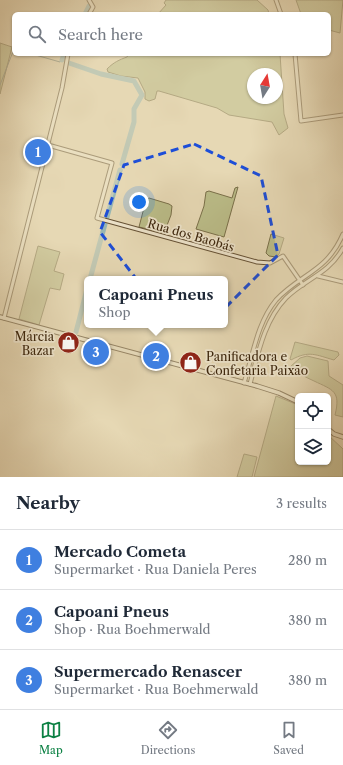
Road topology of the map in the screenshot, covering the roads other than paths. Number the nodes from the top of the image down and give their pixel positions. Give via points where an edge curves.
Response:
1 (89, 0) edge
2 (276, 0) edge
3 (90, 12) edge
4 (280, 12) edge
5 (68, 56) edge
6 (295, 56) edge
7 (343, 114) edge
8 (48, 145) junction
9 (343, 234) edge
10 (343, 248) edge
11 (313, 273) junction
12 (319, 276) junction
13 (300, 281) junction
14 (343, 282) edge
15 (303, 285) junction
16 (2, 317) edge
17 (244, 383) junction
18 (250, 384) junction
19 (295, 401) edge
20 (331, 432) edge
21 (343, 437) edge

1 - 3 street via 93,7
2 - 4 street
5 - 8 street
6 - 7 street via 301,122
8 - 13 street, Rua dos Baobás via 112,163 97,218 257,262 270,263 283,256
8 - 16 street
9 - 11 street via 331,255
10 - 12 street
11 - 12 street
11 - 13 street
12 - 14 street
12 - 15 street
13 - 15 street
13 - 17 street via 284,293 266,315
15 - 18 street via 286,298 270,320
16 - 17 main road
17 - 18 main road
18 - 19 main road
20 - 21 main road

